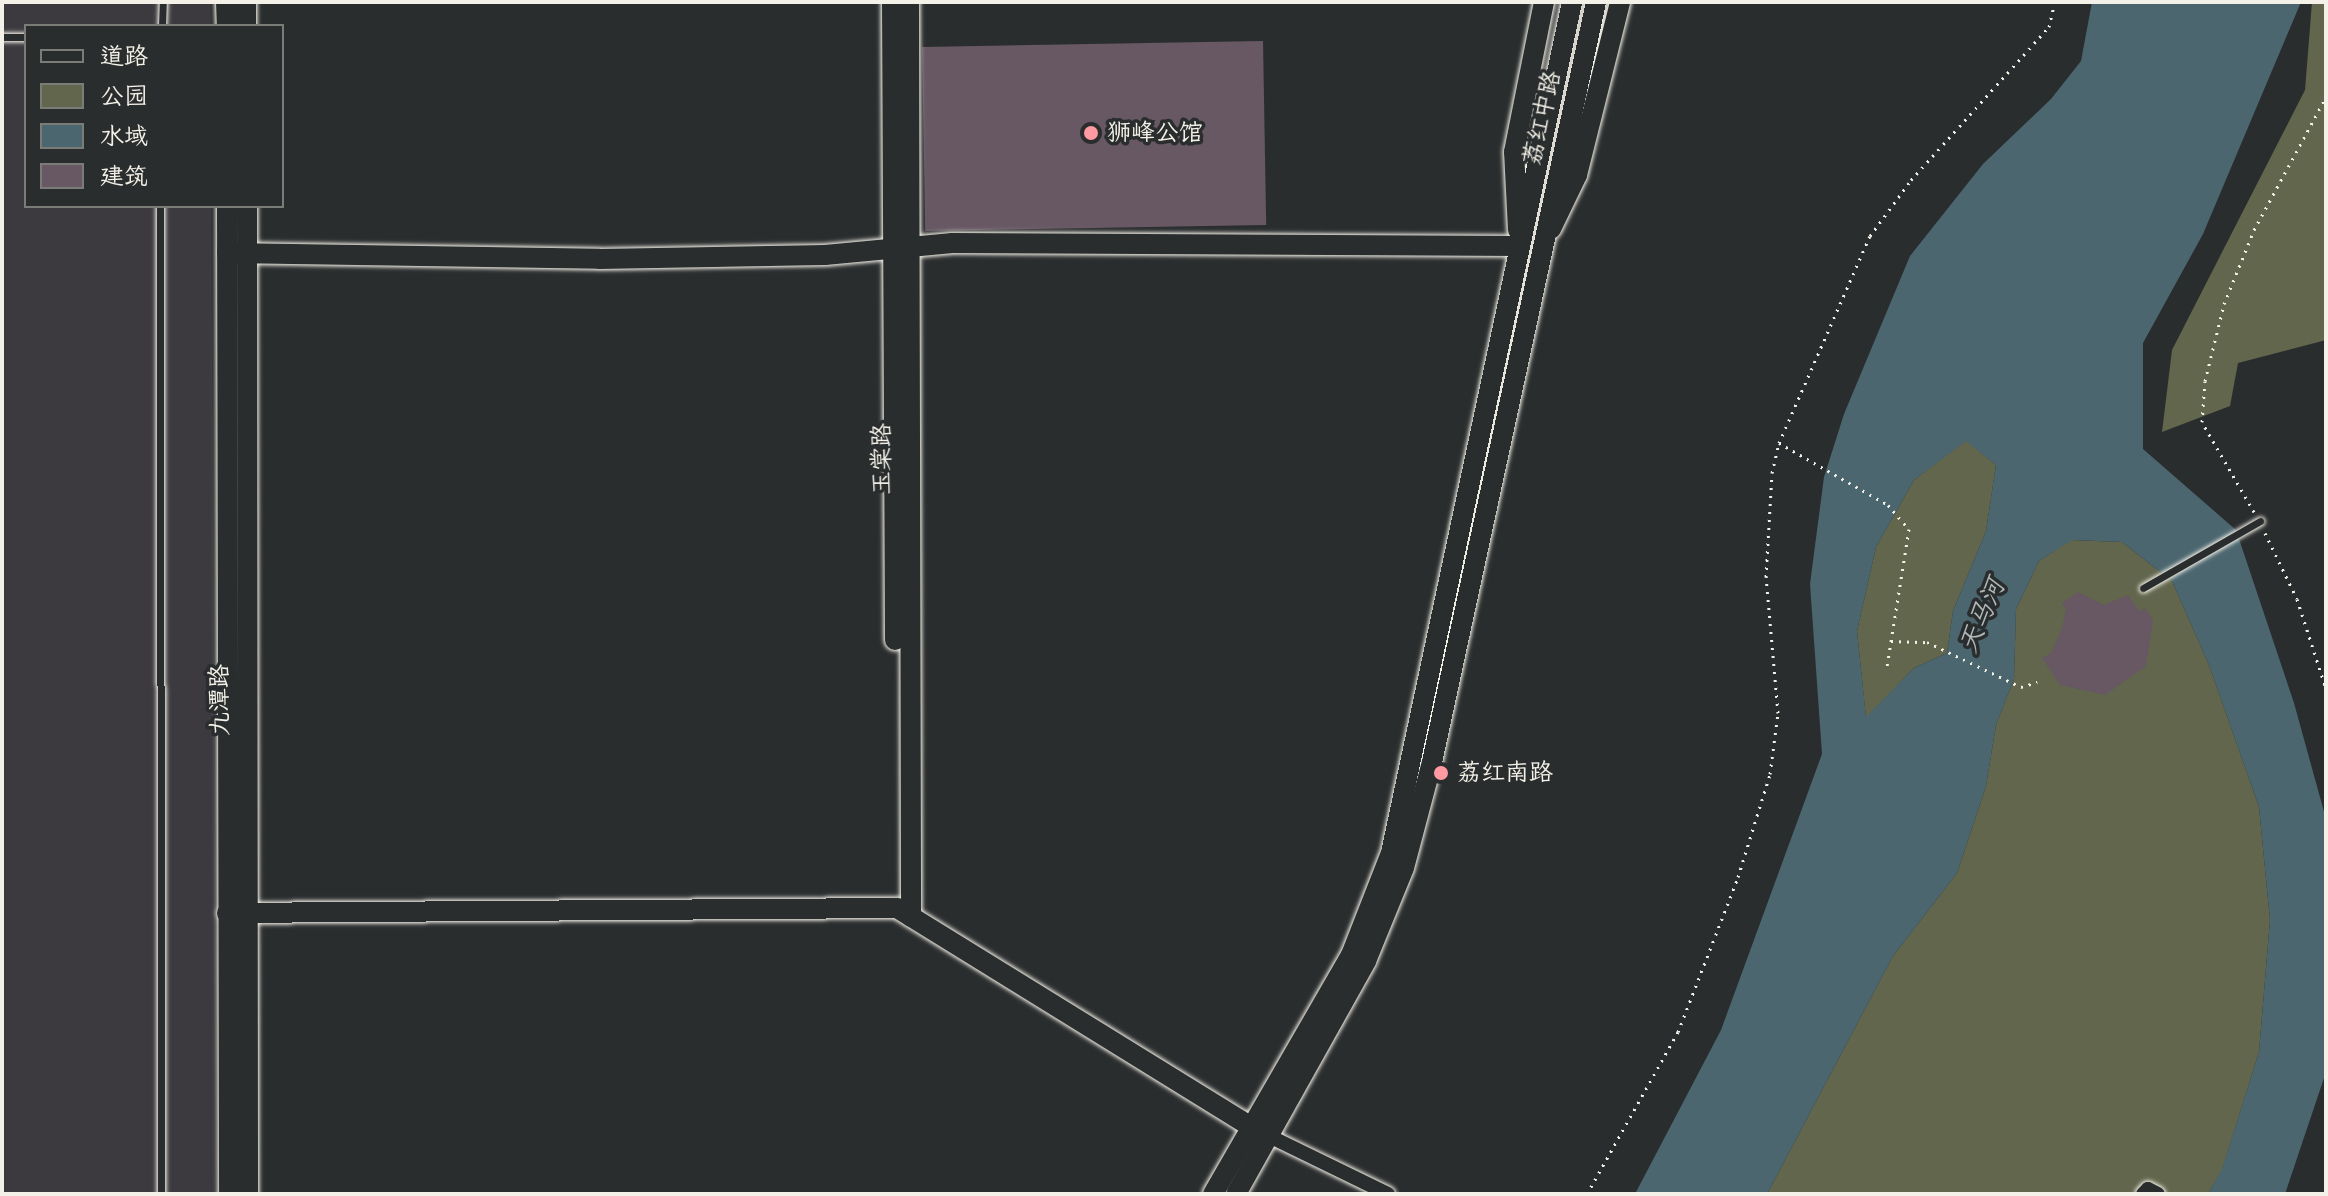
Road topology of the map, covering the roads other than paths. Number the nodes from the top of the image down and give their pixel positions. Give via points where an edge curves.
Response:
1 (163, 2) edge
2 (226, 2) edge
3 (246, 2) edge
4 (892, 2) edge
5 (909, 2) edge
6 (1544, 2) edge
7 (1572, 2) edge
8 (1596, 2) edge
9 (1620, 2) edge
10 (162, 24) edge
11 (227, 24) edge
12 (246, 24) edge
13 (2, 37) edge
14 (24, 37) edge
15 (160, 208) edge
16 (227, 208) edge
17 (247, 208) edge
18 (1530, 246) junction
19 (900, 248) junction
20 (237, 253) junction
21 (2260, 521) road end
22 (2143, 588) dead end
23 (904, 912) junction
24 (236, 913) junction
25 (1261, 1132) junction
26 (161, 1194) edge
27 (229, 1194) edge
28 (248, 1194) edge
29 (1213, 1194) edge
30 (1236, 1194) edge
31 (1388, 1194) edge
32 (2143, 1194) edge
33 (2158, 1194) edge

1 - 10 lane
2 - 11 street
3 - 12 street
4 - 19 street, 玉棠路
5 - 19 street, 玉棠路
6 - 18 street via 1514,152 1513,200
7 - 18 street, 荔红中路
8 - 18 street, 荔红中路
9 - 18 street via 1577,175
13 - 14 lane
15 - 26 lane
16 - 20 street, 九潭路
17 - 20 street, 九潭路
18 - 19 street
18 - 25 street via 1391,853 1351,955
19 - 20 street via 693,259
19 - 23 street, 玉棠路
20 - 24 street, 九潭路
21 - 22 lane
23 - 24 street
23 - 25 street
24 - 27 street, 九潭路
24 - 28 street, 九潭路
25 - 29 street
25 - 30 street
25 - 31 street
32 - 33 street via 2148,1189

